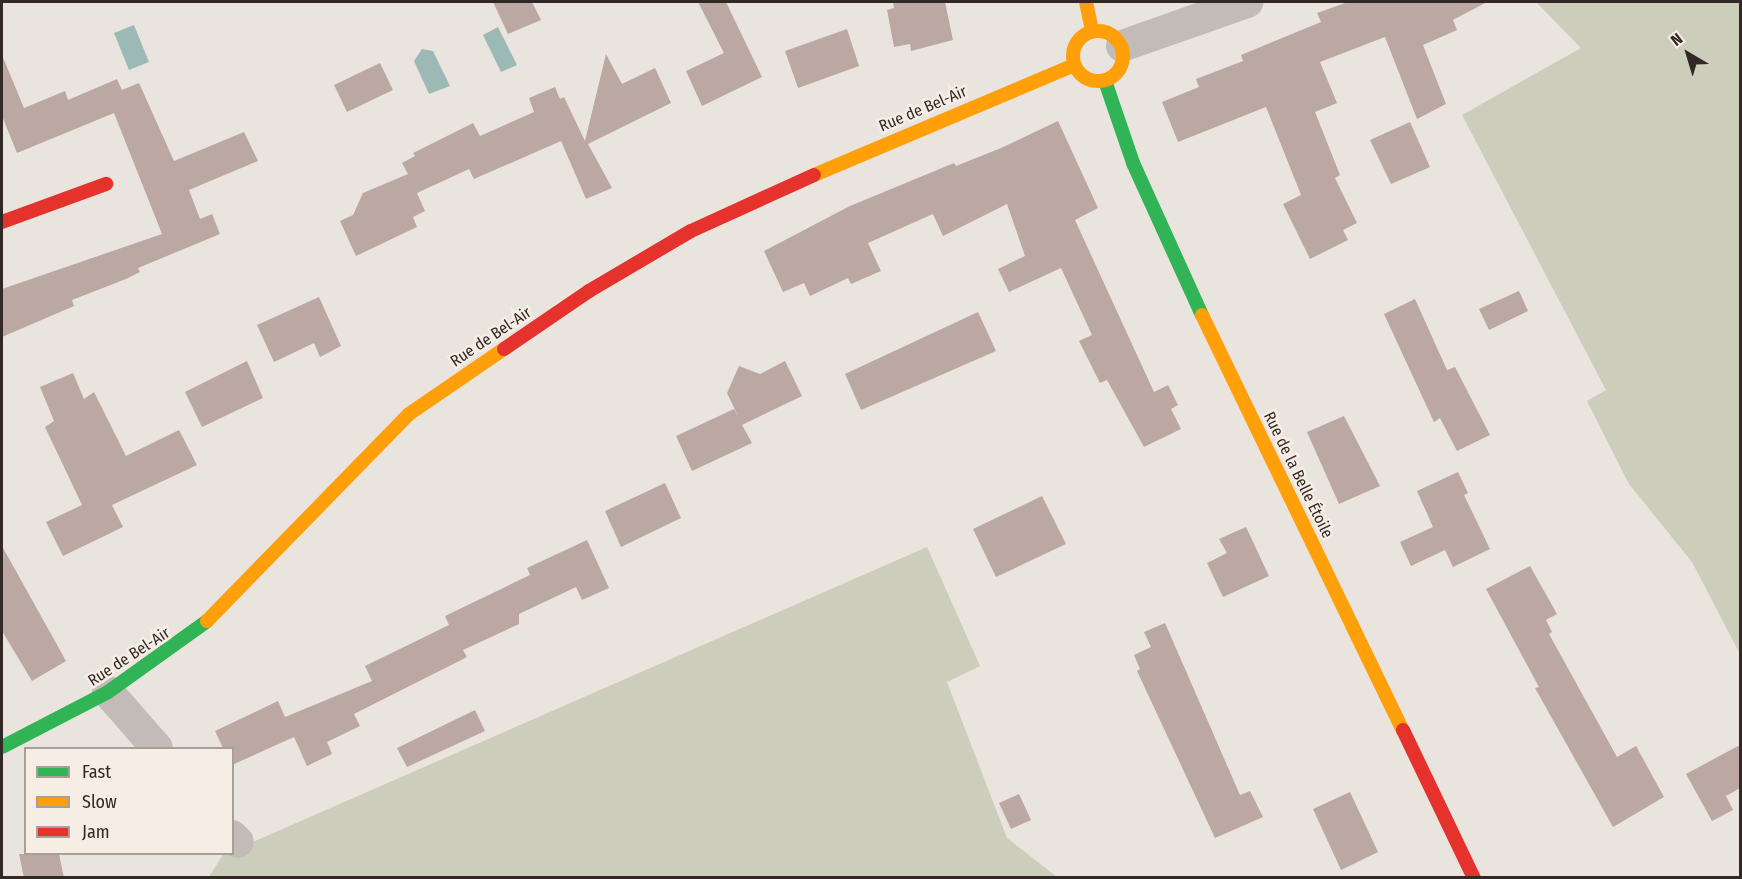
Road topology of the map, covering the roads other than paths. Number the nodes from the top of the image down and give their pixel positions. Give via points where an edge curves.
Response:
1 (1086, 2) edge
2 (1247, 2) edge
3 (1092, 31) junction
4 (1122, 46) junction
5 (1074, 65) junction
6 (1105, 81) junction
7 (106, 184) dead end
8 (2, 222) edge
9 (108, 692) junction
10 (2, 747) edge
11 (156, 747) edge
12 (1474, 878) edge

1 - 3 street
2 - 4 street
3 - 4 street via 1107,32
3 - 5 street via 1074,48
4 - 6 street via 1123,64
5 - 6 street via 1090,81
5 - 9 street, Rue de Bel-Air via 864,152 691,231 589,291 409,414 197,632
6 - 12 street, Rue de la Belle Étoile via 1133,163 1182,274
7 - 8 street
9 - 10 street, Rue de Bel-Air
9 - 11 street

